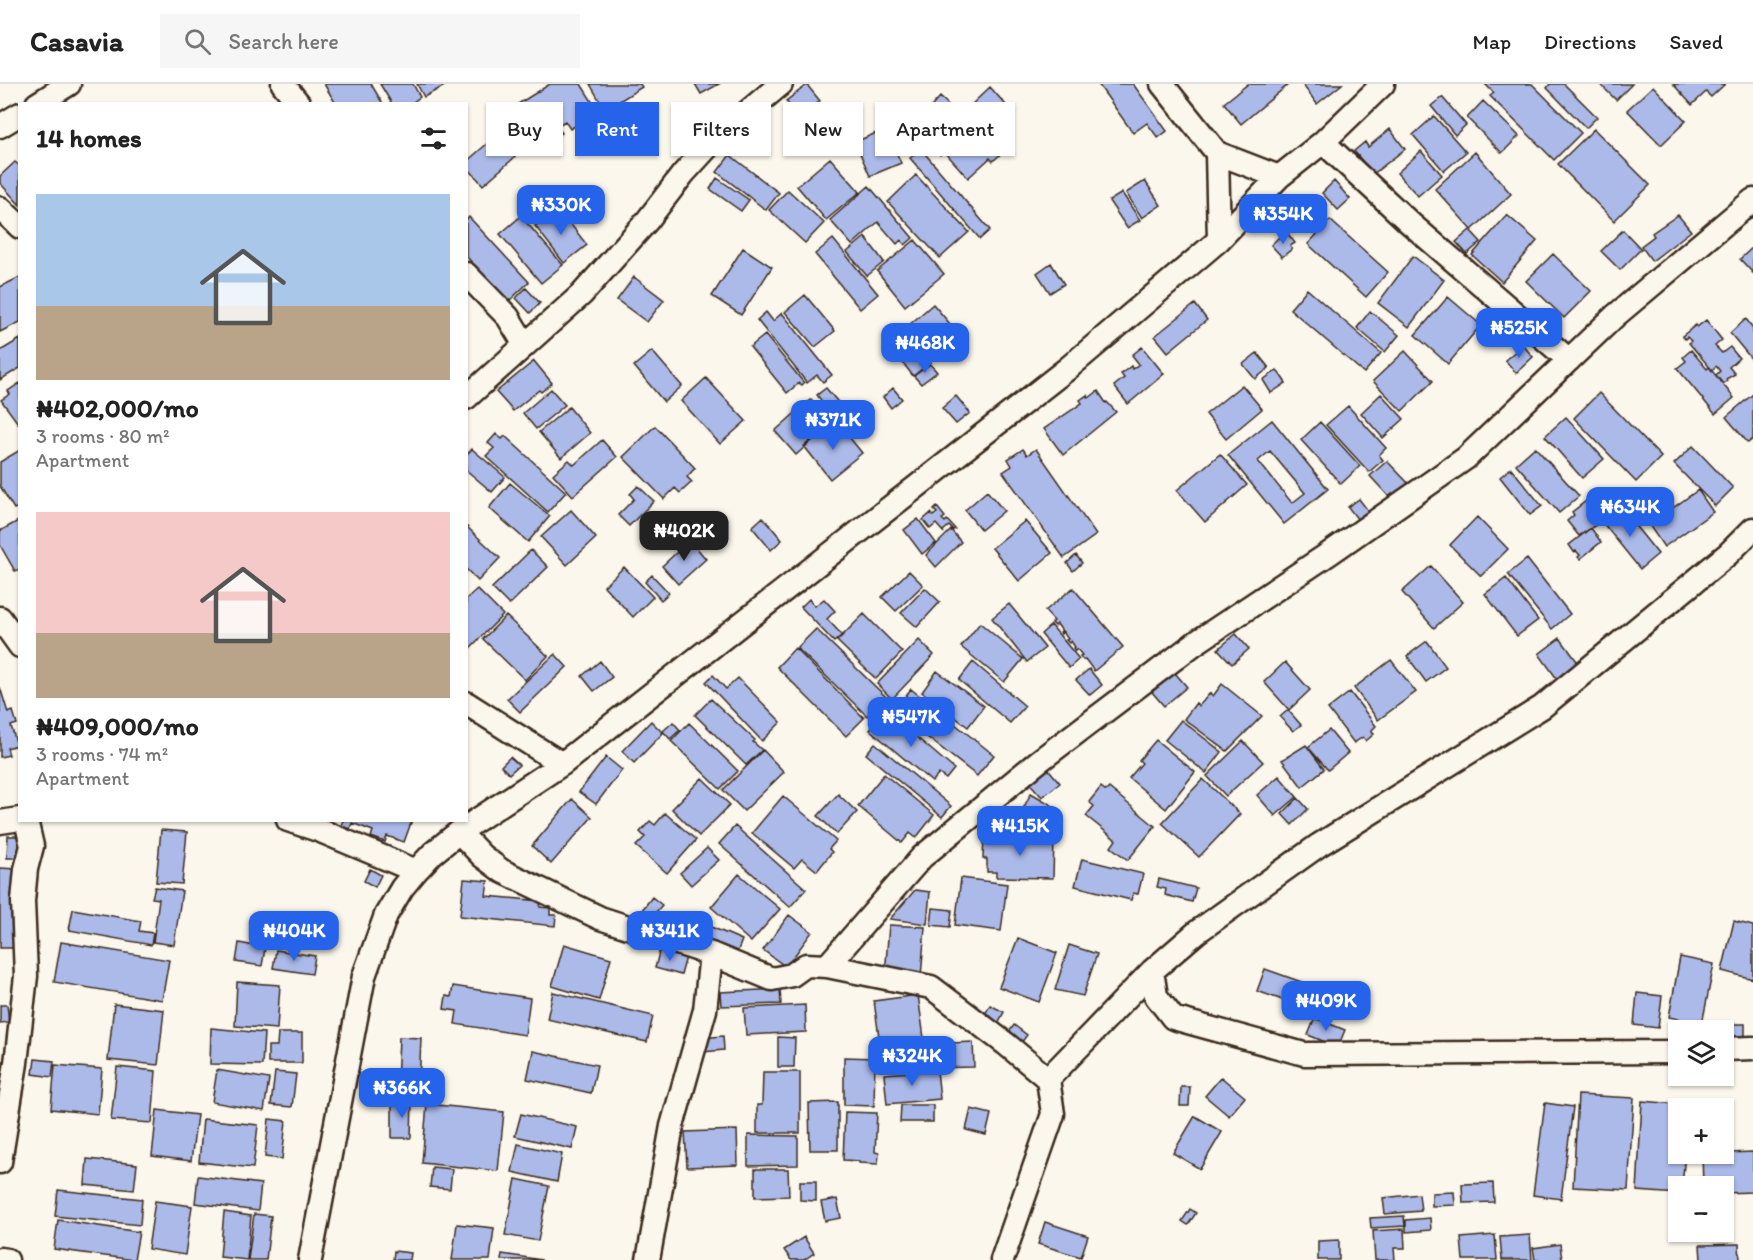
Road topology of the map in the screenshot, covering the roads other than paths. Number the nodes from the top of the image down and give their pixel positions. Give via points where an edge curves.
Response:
1 (69, 84) edge
2 (283, 84) edge
3 (781, 84) edge
4 (1162, 84) edge
5 (1383, 84) edge
6 (40, 102) edge
7 (297, 102) edge
8 (18, 115) edge
9 (0, 126) edge
10 (1323, 142) junction
11 (1217, 153) junction
12 (1279, 177) junction
13 (1753, 200) edge
14 (0, 208) edge
15 (18, 225) edge
16 (1219, 240) junction
17 (468, 275) edge
18 (525, 345) junction
19 (1569, 360) junction
20 (468, 396) edge
21 (1753, 530) edge
22 (0, 618) edge
23 (18, 643) edge
24 (468, 704) edge
25 (562, 764) junction
26 (18, 819) edge
27 (0, 822) edge
28 (26, 822) edge
29 (294, 822) edge
30 (459, 832) junction
31 (416, 871) junction
32 (711, 954) junction
33 (827, 966) junction
34 (1152, 971) junction
35 (1753, 1048) edge
36 (1734, 1049) edge
37 (1668, 1052) edge
38 (1048, 1079) junction
39 (0, 1162) edge
40 (0, 1259) edge
41 (7, 1260) edge
42 (310, 1260) edge
43 (648, 1260) edge
44 (1002, 1260) edge

1 - 6 street
2 - 7 street
3 - 18 street via 715,139 582,294
4 - 11 street
5 - 10 street
8 - 9 street
10 - 12 street
10 - 19 street via 1411,224
11 - 12 street
11 - 16 street
12 - 16 street
13 - 19 street
14 - 15 street
16 - 25 street via 1057,376
17 - 18 street via 508,317
18 - 20 street
19 - 33 street via 1466,458 1194,644 1039,761 922,857
21 - 34 street via 1542,707 1319,845 1197,932
22 - 23 street
24 - 25 street
25 - 30 street
26 - 27 street
28 - 39 street via 32,846 23,901 26,976
29 - 31 street
30 - 31 street
30 - 32 street via 502,872 600,918
31 - 42 street via 386,915 364,976
32 - 33 street via 772,979 792,975 806,965
32 - 43 street via 705,1010 672,1126
33 - 38 street via 931,987
34 - 37 street via 1156,996 1173,1018 1304,1054
34 - 38 street
35 - 36 street
38 - 44 street via 1053,1114
40 - 41 street

